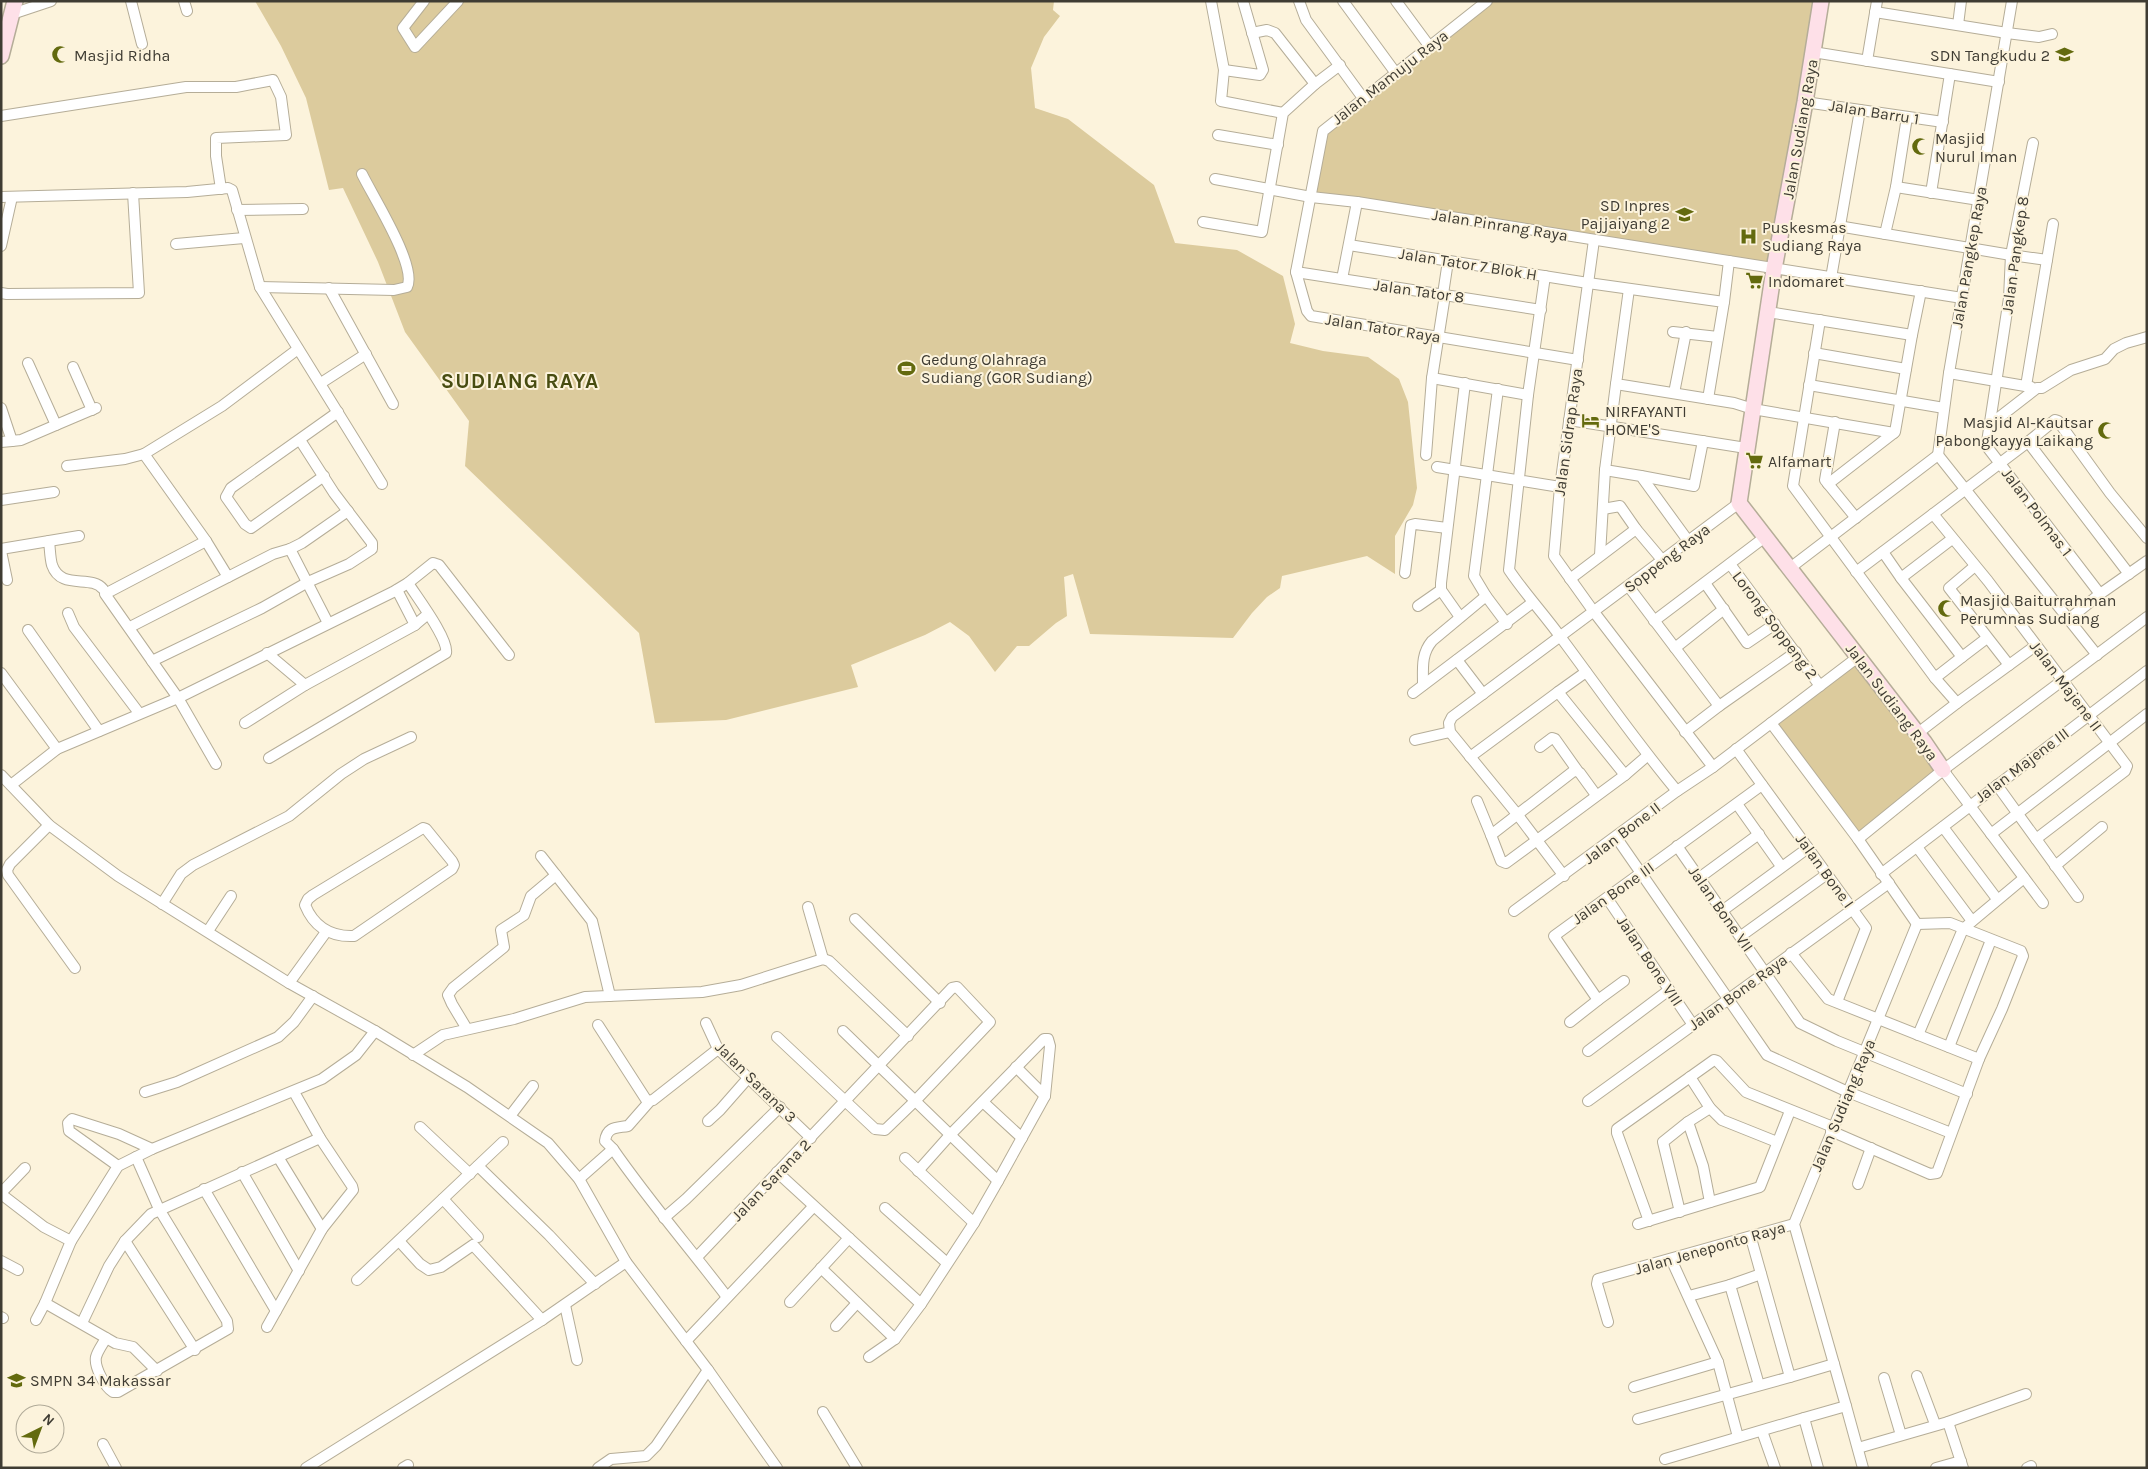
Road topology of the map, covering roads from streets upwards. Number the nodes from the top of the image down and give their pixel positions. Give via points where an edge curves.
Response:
1 (51, 1) edge
2 (131, 1) edge
3 (424, 1) edge
4 (458, 1) edge
5 (1211, 1) edge
6 (1243, 1) edge
7 (1299, 1) edge
8 (1342, 1) edge
9 (1396, 1) edge
10 (1487, 1) edge
11 (1821, 1) edge
12 (1962, 1) edge
13 (2012, 1) edge
14 (13, 7) edge
15 (1876, 7) edge
16 (1958, 25) junction
17 (1252, 33) junction
18 (2007, 33) junction
19 (2050, 35) dead end
20 (142, 44) dead end
21 (1430, 47) junction
22 (1813, 52) junction
23 (1, 56) edge
24 (1867, 61) junction
25 (1340, 65) junction
26 (1224, 70) junction
27 (1395, 72) junction
28 (1950, 74) junction
29 (1999, 82) junction
30 (1314, 84) junction
31 (1363, 98) junction
32 (1805, 102) junction
33 (1860, 110) junction
34 (1284, 112) junction
35 (1, 116) edge
36 (1907, 117) junction
37 (1943, 122) junction
38 (1218, 135) dead end
39 (2033, 143) dead end
40 (1278, 145) junction
41 (362, 174) dead end
42 (1215, 179) dead end
43 (1896, 187) junction
44 (221, 189) junction
45 (1271, 189) junction
46 (133, 193) junction
47 (1931, 193) junction
48 (1311, 196) junction
49 (7, 197) edge
50 (1979, 200) junction
51 (1357, 202) junction
52 (303, 208) dead end
53 (237, 210) junction
54 (1204, 222) dead end
55 (2053, 224) dead end
56 (1838, 226) junction
57 (1884, 234) junction
58 (244, 238) junction
59 (1594, 240) junction
60 (176, 244) dead end
61 (1349, 245) junction
62 (1, 246) edge
63 (1970, 248) junction
64 (2011, 255) junction
65 (2048, 260) junction
66 (1448, 261) junction
67 (1729, 261) junction
68 (1774, 269) junction
69 (1296, 272) junction
70 (1544, 276) junction
71 (1831, 278) junction
72 (1342, 279) junction
73 (1588, 283) junction
74 (260, 287) junction
75 (329, 288) junction
76 (1628, 288) junction
77 (1922, 291) junction
78 (1, 293) edge
79 (1444, 294) junction
80 (1962, 298) junction
81 (1724, 302) junction
82 (1541, 310) junction
83 (1768, 312) junction
84 (1820, 320) junction
85 (1673, 332) dead end
86 (1686, 332) junction
87 (1912, 335) junction
88 (1438, 337) junction
89 (1718, 337) junction
90 (2147, 337) edge
91 (2003, 338) joint
92 (298, 350) junction
93 (1533, 352) junction
94 (1814, 352) junction
95 (366, 354) junction
96 (1578, 360) junction
97 (28, 363) dead end
98 (73, 367) dead end
99 (1906, 369) junction
100 (1949, 373) junction
101 (1432, 378) junction
102 (1996, 382) junction
103 (321, 383) junction
104 (1465, 384) junction
105 (1616, 384) junction
106 (1809, 385) junction
107 (2026, 386) junction
108 (2037, 388) junction
109 (1498, 389) junction
110 (1674, 393) junction
111 (1528, 395) junction
112 (1708, 398) junction
113 (1901, 401) junction
114 (393, 404) dead end
115 (1, 408) edge
116 (1944, 408) junction
117 (1753, 409) junction
118 (338, 412) junction
119 (1804, 417) junction
120 (1569, 420) junction
121 (1835, 422) junction
122 (56, 426) junction
123 (1610, 426) junction
124 (1988, 426) junction
125 (1894, 433) junction
126 (300, 440) junction
127 (12, 441) junction
128 (1703, 441) junction
129 (1, 442) edge
130 (2028, 442) junction
131 (1746, 448) junction
132 (144, 454) junction
133 (1426, 455) dead end
134 (1938, 455) junction
135 (1999, 462) junction
136 (67, 466) dead end
137 (1437, 467) dead end
138 (1455, 470) junction
139 (1605, 470) junction
140 (1488, 475) junction
141 (324, 476) junction
142 (1641, 476) junction
143 (1518, 480) junction
144 (382, 484) dead end
145 (1828, 484) junction
146 (1560, 487) junction
147 (1966, 489) junction
148 (54, 492) dead end
149 (1, 500) edge
150 (1739, 504) junction
151 (1604, 509) junction
152 (348, 511) junction
153 (1934, 514) junction
154 (1856, 518) junction
155 (1447, 528) junction
156 (1636, 529) junction
157 (79, 536) dead end
158 (1765, 537) junction
159 (1830, 538) junction
160 (2147, 538) edge
161 (1952, 539) junction
162 (48, 541) junction
163 (206, 541) junction
164 (1688, 542) junction
165 (290, 549) junction
166 (1, 550) edge
167 (1884, 552) junction
168 (1600, 555) junction
169 (1662, 561) junction
170 (2147, 561) edge
171 (1730, 564) junction
172 (1975, 566) junction
173 (1790, 568) junction
174 (1856, 572) junction
175 (1405, 573) dead end
176 (2129, 574) junction
177 (228, 577) junction
178 (1902, 578) junction
179 (1570, 579) junction
180 (7, 580) dead end
181 (308, 582) junction
182 (1705, 583) junction
183 (408, 584) junction
184 (1629, 587) junction
185 (103, 589) dead end
186 (396, 590) junction
187 (1441, 590) junction
188 (2100, 594) junction
189 (1486, 596) junction
190 (1532, 603) junction
191 (1418, 606) dead end
192 (1724, 609) junction
193 (1594, 612) junction
194 (68, 613) dead end
195 (428, 614) junction
196 (1460, 617) junction
197 (2147, 617) edge
198 (2069, 619) junction
199 (1654, 620) junction
200 (328, 623) junction
201 (1507, 624) junction
202 (1775, 624) junction
203 (415, 626) junction
204 (130, 627) junction
205 (28, 630) dead end
206 (1560, 636) junction
207 (1987, 638) junction
208 (2035, 646) junction
209 (1675, 648) junction
210 (267, 652) junction
211 (1796, 652) junction
212 (2097, 655) junction
213 (509, 656) dead end
214 (1962, 656) junction
215 (1858, 657) junction
216 (1457, 660) junction
217 (152, 661) junction
218 (2009, 664) junction
219 (2147, 671) edge
220 (1586, 672) junction
221 (1, 673) edge
222 (1935, 678) junction
223 (2063, 680) junction
224 (1423, 685) junction
225 (305, 686) junction
226 (1820, 686) junction
227 (1558, 692) junction
228 (1413, 693) dead end
229 (1483, 694) junction
230 (178, 698) junction
231 (1957, 703) junction
232 (1719, 706) junction
233 (139, 713) junction
234 (2089, 714) junction
235 (2147, 714) edge
236 (245, 723) dead end
237 (1771, 723) junction
238 (99, 731) junction
239 (1450, 732) junction
240 (1685, 732) junction
241 (1918, 734) junction
242 (411, 737) dead end
243 (1415, 740) dead end
244 (2109, 743) junction
245 (1540, 747) dead end
246 (57, 749) junction
247 (1733, 752) junction
248 (1648, 756) junction
249 (269, 758) dead end
250 (1470, 758) junction
251 (216, 764) dead end
252 (1713, 767) junction
253 (1577, 770) junction
254 (1943, 770) junction
255 (1625, 775) junction
256 (5, 781) edge
257 (1762, 784) junction
258 (1997, 785) junction
259 (1677, 791) junction
260 (1596, 795) junction
261 (1477, 801) dead end
262 (1738, 804) junction
263 (1970, 805) junction
264 (2016, 813) junction
265 (1517, 814) junction
266 (49, 825) junction
267 (1943, 827) junction
268 (2102, 827) dead end
269 (1759, 834) junction
270 (1990, 834) junction
271 (1491, 835) junction
272 (1616, 837) junction
273 (1858, 839) junction
274 (2036, 839) junction
275 (1538, 840) junction
276 (1677, 846) junction
277 (1917, 847) junction
278 (1808, 848) junction
279 (541, 856) dead end
280 (1781, 866) junction
281 (2056, 866) junction
282 (1642, 873) junction
283 (1827, 874) junction
284 (1881, 874) junction
285 (556, 875) junction
286 (1564, 876) junction
287 (1699, 878) junction
288 (2024, 878) junction
289 (1889, 883) junction
290 (231, 896) dead end
291 (2078, 897) dead end
292 (1607, 898) junction
293 (1995, 901) junction
294 (2043, 903) dead end
295 (162, 904) junction
296 (808, 907) dead end
297 (1852, 909) junction
298 (1514, 911) dead end
299 (1722, 911) junction
300 (855, 918) dead end
301 (1972, 921) junction
302 (1918, 924) junction
303 (1963, 929) junction
304 (208, 931) junction
305 (326, 932) junction
306 (1741, 936) junction
307 (1991, 940) junction
308 (1791, 953) junction
309 (823, 959) junction
310 (75, 968) dead end
311 (1766, 971) junction
312 (1624, 981) dead end
313 (289, 983) junction
314 (1669, 990) junction
315 (313, 996) junction
316 (610, 996) junction
317 (1729, 998) junction
318 (1598, 1000) junction
319 (1837, 1002) junction
320 (940, 1003) junction
321 (1879, 1019) junction
322 (1570, 1022) dead end
323 (706, 1023) dead end
324 (598, 1025) dead end
325 (1693, 1025) junction
326 (467, 1029) junction
327 (375, 1031) junction
328 (843, 1031) dead end
329 (1918, 1035) junction
330 (908, 1036) junction
331 (777, 1037) dead end
332 (1949, 1047) junction
333 (718, 1049) junction
334 (1588, 1051) dead end
335 (1864, 1052) junction
336 (413, 1055) junction
337 (1980, 1059) junction
338 (878, 1066) junction
339 (1016, 1067) junction
340 (1690, 1077) junction
341 (749, 1078) junction
342 (533, 1086) dead end
343 (145, 1092) dead end
344 (294, 1092) junction
345 (1848, 1092) junction
346 (1968, 1094) junction
347 (1045, 1096) junction
348 (844, 1101) junction
349 (1588, 1101) dead end
350 (650, 1102) junction
351 (915, 1102) junction
352 (983, 1102) junction
353 (780, 1107) junction
354 (1710, 1108) junction
355 (1790, 1111) junction
356 (510, 1116) junction
357 (708, 1121) dead end
358 (1688, 1122) junction
359 (420, 1127) dead end
360 (1832, 1129) junction
361 (1951, 1133) junction
362 (950, 1135) junction
363 (320, 1138) junction
364 (811, 1138) junction
365 (1022, 1138) junction
366 (503, 1142) dead end
367 (1778, 1142) junction
368 (1871, 1148) junction
369 (152, 1149) junction
370 (613, 1150) junction
371 (136, 1157) junction
372 (278, 1157) junction
373 (905, 1158) dead end
374 (118, 1166) junction
375 (25, 1168) dead end
376 (474, 1170) junction
377 (918, 1171) junction
378 (242, 1172) junction
379 (777, 1172) junction
380 (579, 1179) junction
381 (998, 1181) junction
382 (1858, 1184) dead end
383 (204, 1190) junction
384 (1, 1194) edge
385 (443, 1199) junction
386 (1710, 1202) junction
387 (813, 1207) junction
388 (885, 1208) dead end
389 (159, 1209) junction
390 (1680, 1212) junction
391 (664, 1218) junction
392 (1649, 1221) junction
393 (974, 1223) junction
394 (1638, 1224) dead end
395 (1794, 1224) junction
396 (322, 1230) junction
397 (478, 1238) dead end
398 (849, 1238) junction
399 (1751, 1238) junction
400 (399, 1240) junction
401 (72, 1241) junction
402 (125, 1241) junction
403 (697, 1257) junction
404 (1671, 1259) junction
405 (1, 1261) edge
406 (626, 1262) junction
407 (947, 1263) junction
408 (821, 1268) junction
409 (18, 1270) dead end
410 (299, 1271) junction
411 (1761, 1274) junction
412 (357, 1280) dead end
413 (595, 1284) junction
414 (1730, 1285) junction
415 (1689, 1296) junction
416 (727, 1297) junction
417 (790, 1302) dead end
418 (45, 1303) junction
419 (857, 1303) junction
420 (921, 1304) junction
421 (565, 1305) junction
422 (276, 1311) junction
423 (36, 1320) dead end
424 (542, 1320) junction
425 (1608, 1322) dead end
426 (82, 1323) junction
427 (836, 1326) dead end
428 (266, 1327) dead end
429 (106, 1338) junction
430 (895, 1340) junction
431 (686, 1341) junction
432 (195, 1350) junction
433 (870, 1357) dead end
434 (577, 1360) dead end
435 (1718, 1362) junction
436 (1834, 1364) junction
437 (708, 1370) junction
438 (157, 1371) junction
439 (1916, 1376) dead end
440 (1790, 1377) junction
441 (1884, 1378) dead end
442 (1759, 1385) junction
443 (1634, 1387) dead end
444 (2026, 1394) dead end
445 (1728, 1395) junction
446 (1846, 1406) junction
447 (823, 1412) dead end
448 (1804, 1418) junction
449 (1638, 1419) dead end
450 (1948, 1422) junction
451 (1935, 1424) junction
452 (1762, 1431) junction
453 (1901, 1435) junction
454 (1738, 1437) junction
455 (103, 1444) dead end
456 (1858, 1448) junction
457 (1665, 1459) dead end
458 (1962, 1464) edge
459 (116, 1468) edge
460 (306, 1468) edge
461 (598, 1468) edge
462 (777, 1468) edge
463 (857, 1468) edge
464 (1775, 1468) edge
465 (1818, 1468) edge
466 (1864, 1468) edge
467 (1936, 1468) edge

1 - 14 street
2 - 20 street
3 - 4 street via 403,28 414,47
5 - 26 street
6 - 17 street
7 - 25 street via 1306,20
8 - 27 street
9 - 21 street
10 - 21 street, Jalan Mamuju Raya
11 - 22 street, Jalan Sudiang Raya
12 - 16 street
13 - 18 street, Jalan Pangkep Raya
14 - 23 street
15 - 16 street
15 - 24 street
16 - 18 street
17 - 26 street via 1261,74
17 - 30 street via 1273,32
18 - 19 street via 2039,37
18 - 29 street, Jalan Pangkep Raya
21 - 27 street, Jalan Mamuju Raya
22 - 24 street
22 - 32 street, Jalan Sudiang Raya
24 - 28 street
25 - 30 street
25 - 31 street
26 - 34 street via 1221,102
27 - 31 street, Jalan Mamuju Raya
28 - 29 street
28 - 37 street
29 - 50 street, Jalan Pangkep Raya
30 - 34 street
31 - 48 street, Jalan Mamuju Raya via 1323,131
32 - 33 street, Jalan Barru 1
32 - 68 street, Jalan Sudiang Raya
33 - 36 street, Jalan Barru 1
33 - 56 street
34 - 40 street
35 - 44 street via 177,88 236,87 273,80 281,97 286,135 216,138
36 - 37 street, Jalan Barru 1
36 - 43 street
37 - 47 street
38 - 40 street
39 - 64 street, Jalan Pangkep 8
40 - 45 street
41 - 75 street via 390,223 409,283 405,288 394,290
42 - 45 street, Jalan Pinrang Raya
43 - 47 street
43 - 57 street
44 - 46 street
44 - 53 street via 232,190
45 - 48 street, Jalan Pinrang Raya
45 - 54 street via 1262,232
46 - 49 street
46 - 78 street via 139,293
47 - 50 street
48 - 51 street, Jalan Pinrang Raya
48 - 69 street, Jalan Tator Raya
49 - 62 street
50 - 63 street, Jalan Pangkep Raya
51 - 59 street, Jalan Pinrang Raya
51 - 61 street
52 - 53 street
53 - 58 street
55 - 65 street
56 - 57 street
56 - 71 street
57 - 63 street
58 - 60 street
58 - 74 street
59 - 67 street, Jalan Pinrang Raya
59 - 73 street, Jalan Sidrap Raya
61 - 66 street, Jalan Tator 7 Blok H
61 - 72 street
63 - 64 street
63 - 80 street, Jalan Pangkep Raya
64 - 65 street
64 - 91 street, Jalan Pangkep 8
65 - 107 street
66 - 70 street, Jalan Tator 7 Blok H
66 - 79 street
67 - 68 street, Jalan Pinrang Raya
67 - 81 street
68 - 71 street, Jalan Pinrang Raya
68 - 83 street, Jalan Sudiang Raya
69 - 72 street, Jalan Tator 8
69 - 88 street, Jalan Tator Raya via 1311,316
70 - 73 street, Jalan Tator 7 Blok H
70 - 82 street
71 - 77 street, Jalan Pinrang Raya
72 - 79 street, Jalan Tator 8
73 - 76 street, Jalan Tator 7 Blok H
73 - 96 street, Jalan Sidrap Raya
74 - 75 street
74 - 92 street
75 - 95 street
76 - 81 street, Jalan Tator 7 Blok H
76 - 105 street
77 - 80 street, Jalan Pinrang Raya
77 - 87 street
79 - 82 street, Jalan Tator 8
79 - 88 street
80 - 100 street, Jalan Pangkep Raya
81 - 89 street
82 - 93 street
83 - 84 street
83 - 117 street, Jalan Sudiang Raya
84 - 87 street
84 - 94 street
85 - 86 street
86 - 89 street
86 - 110 street
87 - 99 street
88 - 93 street, Jalan Tator Raya
88 - 101 street
89 - 112 street
90 - 108 street via 2114,349 2106,360 2071,370
91 - 102 street, Jalan Polmas 1
92 - 103 street
92 - 132 street via 222,406
93 - 96 street, Jalan Tator Raya
93 - 111 street
94 - 99 street
94 - 106 street
95 - 103 street
95 - 114 street
96 - 120 street, Jalan Sidrap Raya
97 - 122 street
98 - 122 street via 95,409
99 - 113 street
100 - 102 street
100 - 116 street, Jalan Pangkep Raya
101 - 104 street
101 - 133 street
102 - 107 street
102 - 124 street, Jalan Polmas 1
103 - 118 street
104 - 109 street
104 - 138 street
105 - 110 street
105 - 123 street
106 - 113 street
106 - 119 street
107 - 108 street
108 - 124 street
109 - 111 street
109 - 140 street
110 - 112 street
111 - 143 street
112 - 117 street via 1744,404
113 - 116 street
113 - 125 street
115 - 127 street
116 - 134 street, Jalan Pangkep Raya
117 - 119 street
117 - 131 street, Jalan Sudiang Raya
118 - 126 street
118 - 144 street
119 - 121 street
119 - 159 street via 1793,486
120 - 123 street
120 - 146 street, Jalan Sidrap Raya
121 - 125 street
121 - 145 street via 1825,480
122 - 127 street
123 - 128 street
123 - 139 street
124 - 135 street, Jalan Polmas 1 via 1986,442
125 - 145 street
126 - 141 street
126 - 141 street via 231,488 226,494 228,500 252,528
127 - 129 street
128 - 131 street
128 - 142 street via 1694,486
130 - 135 street
130 - 160 street via 2055,420 2058,421
130 - 176 street
131 - 150 street, Jalan Sudiang Raya
132 - 136 street
132 - 163 street
134 - 147 street
134 - 154 street
135 - 147 street
135 - 188 street, Jalan Polmas 1
137 - 138 street
138 - 140 street
138 - 155 street
139 - 142 street
139 - 151 street
140 - 143 street
140 - 189 street via 1474,576
141 - 152 street
142 - 164 street
143 - 146 street
143 - 190 street via 1509,570
145 - 154 street
146 - 179 street, Jalan Sidrap Raya via 1554,556
147 - 153 street
147 - 198 street
148 - 149 street
150 - 158 street, Jalan Sudiang Raya
150 - 164 street, Soppeng Raya
151 - 156 street via 1620,506
151 - 168 street
152 - 165 street
152 - 181 street via 372,543 372,549 349,564
153 - 161 street, Jalan Majene II
153 - 167 street
154 - 159 street
155 - 175 street via 1411,525
155 - 187 street
156 - 168 street
156 - 169 street
157 - 162 street
158 - 171 street
158 - 173 street, Jalan Sudiang Raya
159 - 173 street
159 - 174 street
161 - 172 street, Jalan Majene II
161 - 178 street
162 - 166 street
162 - 185 street via 56,572 70,582 97,584
163 - 177 street
163 - 204 street via 105,594
164 - 169 street, Soppeng Raya
165 - 177 street via 280,550
165 - 181 street
166 - 180 street
167 - 174 street
167 - 178 street
168 - 179 street
169 - 184 street, Soppeng Raya
170 - 176 street
171 - 182 street
171 - 202 street, Lorong Soppeng 2
172 - 207 street via 1949,588
172 - 208 street, Jalan Majene II
173 - 215 street, Jalan Sudiang Raya
174 - 222 street
176 - 188 street
177 - 204 street
178 - 214 street
179 - 193 street, Jalan Sidrap Raya
181 - 200 street
181 - 217 street
182 - 192 street
182 - 199 street
183 - 186 street
183 - 195 street
183 - 213 street via 432,563 439,565
184 - 193 street, Soppeng Raya
184 - 199 street
186 - 200 street
186 - 203 street
187 - 191 street
187 - 196 street
188 - 198 street
189 - 196 street
189 - 201 street
190 - 201 street
190 - 206 street
192 - 202 street via 1747,643
192 - 209 street
193 - 206 street, Soppeng Raya
193 - 240 street, Jalan Sidrap Raya
194 - 233 street via 74,627
195 - 203 street
195 - 249 street via 447,649 446,653
196 - 224 street via 1426,648
197 - 212 street
198 - 212 street
199 - 209 street
200 - 210 street
201 - 216 street
202 - 211 street, Lorong Soppeng 2
203 - 225 street
204 - 217 street
205 - 238 street
206 - 220 street
206 - 229 street, Soppeng Raya
207 - 214 street
207 - 218 street
208 - 218 street
208 - 223 street, Jalan Majene II
209 - 232 street
210 - 225 street
210 - 230 street
211 - 226 street, Lorong Soppeng 2
211 - 232 street
212 - 223 street
214 - 222 street
215 - 226 street, Jalan Bone II
215 - 241 street, Jalan Sudiang Raya
216 - 224 street
216 - 229 street
217 - 230 street
218 - 231 street
219 - 234 street, Jalan Majene III
220 - 227 street
220 - 248 street
221 - 246 street
222 - 231 street
223 - 234 street, Jalan Majene II
223 - 254 street
224 - 228 street
225 - 236 street
226 - 237 street, Jalan Bone II
227 - 250 street
227 - 255 street
229 - 239 street, Soppeng Raya via 1452,717
230 - 233 street
230 - 251 street
231 - 241 street
232 - 240 street
233 - 238 street
234 - 244 street, Jalan Majene II
234 - 258 street, Jalan Majene III
235 - 244 street
237 - 247 street, Jalan Bone II
237 - 273 street
238 - 246 street
239 - 243 street
239 - 250 street
240 - 252 street, Jalan Sidrap Raya
241 - 254 street, Jalan Sudiang Raya
242 - 295 street via 364,759 289,816 193,865 180,874
244 - 264 street
244 - 274 street, Jalan Majene II via 2127,769
245 - 253 street via 1555,739
246 - 256 street
247 - 252 street, Jalan Bone II
247 - 257 street, Jalan Bone I
248 - 255 street
248 - 259 street
250 - 265 street
252 - 259 street, Jalan Bone II
253 - 260 street
253 - 265 street
254 - 263 street
254 - 273 street, Jalan Sudiang Raya
255 - 260 street
256 - 266 street
257 - 262 street, Jalan Bone III
257 - 278 street, Jalan Bone I
258 - 263 street, Jalan Majene III
258 - 264 street
259 - 272 street, Jalan Bone II
260 - 275 street
261 - 271 street
262 - 269 street
262 - 276 street, Jalan Bone III
263 - 267 street, Jalan Majene III
263 - 270 street
264 - 270 street
264 - 274 street
265 - 271 street
265 - 275 street
266 - 295 street
266 - 310 street via 7,870
267 - 277 street, Jalan Majene III
267 - 293 street
268 - 281 street
269 - 280 street
269 - 287 street
270 - 288 street
271 - 275 street via 1501,861 1506,863
272 - 282 street
272 - 286 street, Jalan Bone II
273 - 284 street
274 - 281 street
275 - 286 street
276 - 282 street, Jalan Bone III
276 - 287 street, Jalan Bone VII
277 - 284 street, Jalan Majene III
277 - 301 street
278 - 280 street
278 - 283 street, Jalan Bone I
279 - 285 street
280 - 299 street
281 - 291 street
282 - 292 street, Jalan Bone III
282 - 317 street
283 - 297 street, Jalan Bone I
283 - 306 street
284 - 289 street
285 - 316 street via 592,921
285 - 326 street via 531,896 524,915 501,930 504,947 448,995
286 - 298 street, Jalan Bone II
287 - 299 street, Jalan Bone VII
288 - 293 street
288 - 294 street
289 - 297 street, Jalan Bone Raya
289 - 302 street
290 - 304 street
292 - 314 street, Jalan Bone VIII
292 - 318 street, Jalan Bone III via 1554,936
293 - 301 street
295 - 304 street
296 - 309 street
297 - 308 street, Jalan Bone Raya
297 - 319 street, Jalan Bone I via 1866,930
299 - 306 street, Jalan Bone VII
300 - 320 street
301 - 303 street
302 - 303 street via 1946,922
302 - 321 street, Jalan Sudiang Raya
303 - 307 street
303 - 329 street
304 - 313 street
305 - 305 street via 341,937 354,936 452,869 454,863 423,828 308,899 305,905 308,913
305 - 313 street
306 - 311 street, Jalan Bone VII
307 - 332 street
307 - 337 street via 2020,951 2023,956
308 - 311 street, Jalan Bone Raya
308 - 319 street via 1825,997
309 - 316 street via 741,985 702,992
309 - 330 street via 829,961
311 - 317 street, Jalan Bone Raya
311 - 335 street, Jalan Bone VII via 1800,1023
312 - 318 street
313 - 315 street
314 - 325 street, Jalan Bone VIII
314 - 334 street
315 - 327 street
315 - 343 street via 278,1037 177,1082
316 - 326 street via 584,997 514,1019
317 - 325 street, Jalan Bone Raya
317 - 345 street via 1767,1054
318 - 322 street
319 - 321 street
320 - 330 street, Jalan Sarana 2
320 - 351 street, Jalan Sarana 2 via 952,988 957,987 990,1022
321 - 329 street
321 - 335 street, Jalan Sudiang Raya
323 - 333 street, Jalan Sarana 3
324 - 350 street
325 - 349 street, Jalan Bone Raya
326 - 336 street via 443,1035
327 - 336 street
327 - 344 street via 356,1055 339,1069
328 - 338 street
329 - 332 street
330 - 338 street, Jalan Sarana 2
331 - 348 street
332 - 337 street
333 - 341 street, Jalan Sarana 3
333 - 350 street
335 - 345 street, Jalan Sudiang Raya
335 - 346 street, Jalan Bone VII
336 - 356 street
337 - 346 street
338 - 348 street, Jalan Sarana 2
338 - 351 street
339 - 347 street
339 - 347 street via 1044,1039 1048,1039
339 - 352 street
340 - 354 street
340 - 355 street via 1717,1061 1746,1092
340 - 392 street via 1617,1129
341 - 353 street, Jalan Sarana 3
341 - 357 street
342 - 356 street
344 - 363 street
344 - 369 street
345 - 360 street, Jalan Sudiang Raya
345 - 361 street
346 - 361 street
347 - 365 street
348 - 351 street via 879,1130 890,1127
348 - 364 street, Jalan Sarana 2
350 - 370 street via 632,1124 613,1127 606,1135 605,1141
351 - 362 street
352 - 362 street
352 - 365 street
353 - 364 street, Jalan Sarana 3
353 - 391 street
354 - 358 street
354 - 367 street via 1722,1120
355 - 360 street
355 - 367 street
356 - 380 street via 548,1143
358 - 386 street via 1703,1166
358 - 390 street via 1663,1142
359 - 376 street
360 - 368 street
360 - 395 street, Jalan Sudiang Raya
361 - 368 street via 1934,1174
362 - 377 street
362 - 381 street
363 - 372 street
363 - 396 street via 353,1190
364 - 379 street, Jalan Sarana 2
365 - 381 street
366 - 376 street
367 - 386 street via 1760,1187
368 - 382 street
369 - 371 street
369 - 374 street via 119,1134 72,1119 68,1122 69,1131
370 - 380 street
370 - 391 street
371 - 374 street
371 - 389 street
372 - 378 street
372 - 396 street
373 - 377 street
374 - 401 street
375 - 384 street
376 - 385 street
376 - 413 street via 548,1235
377 - 393 street
378 - 383 street
378 - 410 street
379 - 387 street
379 - 403 street, Jalan Sarana 2
380 - 406 street
381 - 393 street
383 - 389 street
383 - 422 street
384 - 401 street via 44,1227
385 - 397 street
385 - 400 street
386 - 390 street
387 - 398 street
387 - 416 street
388 - 407 street
389 - 402 street
389 - 432 street via 226,1321 226,1332
390 - 392 street
391 - 403 street
392 - 394 street
393 - 407 street
395 - 399 street, Jalan Jeneponto Raya
395 - 436 street
396 - 410 street
398 - 408 street
398 - 420 street
399 - 404 street, Jalan Jeneponto Raya
399 - 411 street
400 - 412 street
400 - 424 street via 429,1270 441,1267 473,1245
401 - 418 street
402 - 426 street via 109,1266
402 - 432 street
403 - 416 street
404 - 415 street
404 - 425 street, Jalan Jeneponto Raya via 1597,1281
405 - 409 street
406 - 413 street
406 - 431 street
407 - 420 street
408 - 417 street
408 - 419 street
410 - 422 street
411 - 414 street
411 - 440 street
413 - 421 street
414 - 415 street
414 - 442 street
415 - 435 street
416 - 431 street
418 - 423 street
418 - 426 street
419 - 427 street
419 - 430 street
420 - 430 street
421 - 424 street
421 - 434 street
422 - 428 street
424 - 460 street
426 - 429 street
429 - 438 street via 133,1347
429 - 438 street via 96,1362 111,1391 118,1392
430 - 433 street
431 - 437 street
432 - 438 street
435 - 443 street
435 - 445 street
436 - 440 street
436 - 446 street
437 - 461 street via 646,1456 611,1459
437 - 462 street
439 - 451 street
440 - 442 street
441 - 453 street
442 - 445 street
444 - 450 street
445 - 449 street
445 - 454 street
446 - 448 street
446 - 456 street
447 - 463 street
448 - 452 street
448 - 465 street
450 - 451 street
450 - 458 street
451 - 453 street
452 - 454 street
452 - 464 street
453 - 456 street
454 - 457 street
455 - 459 street
456 - 466 street
458 - 467 street

